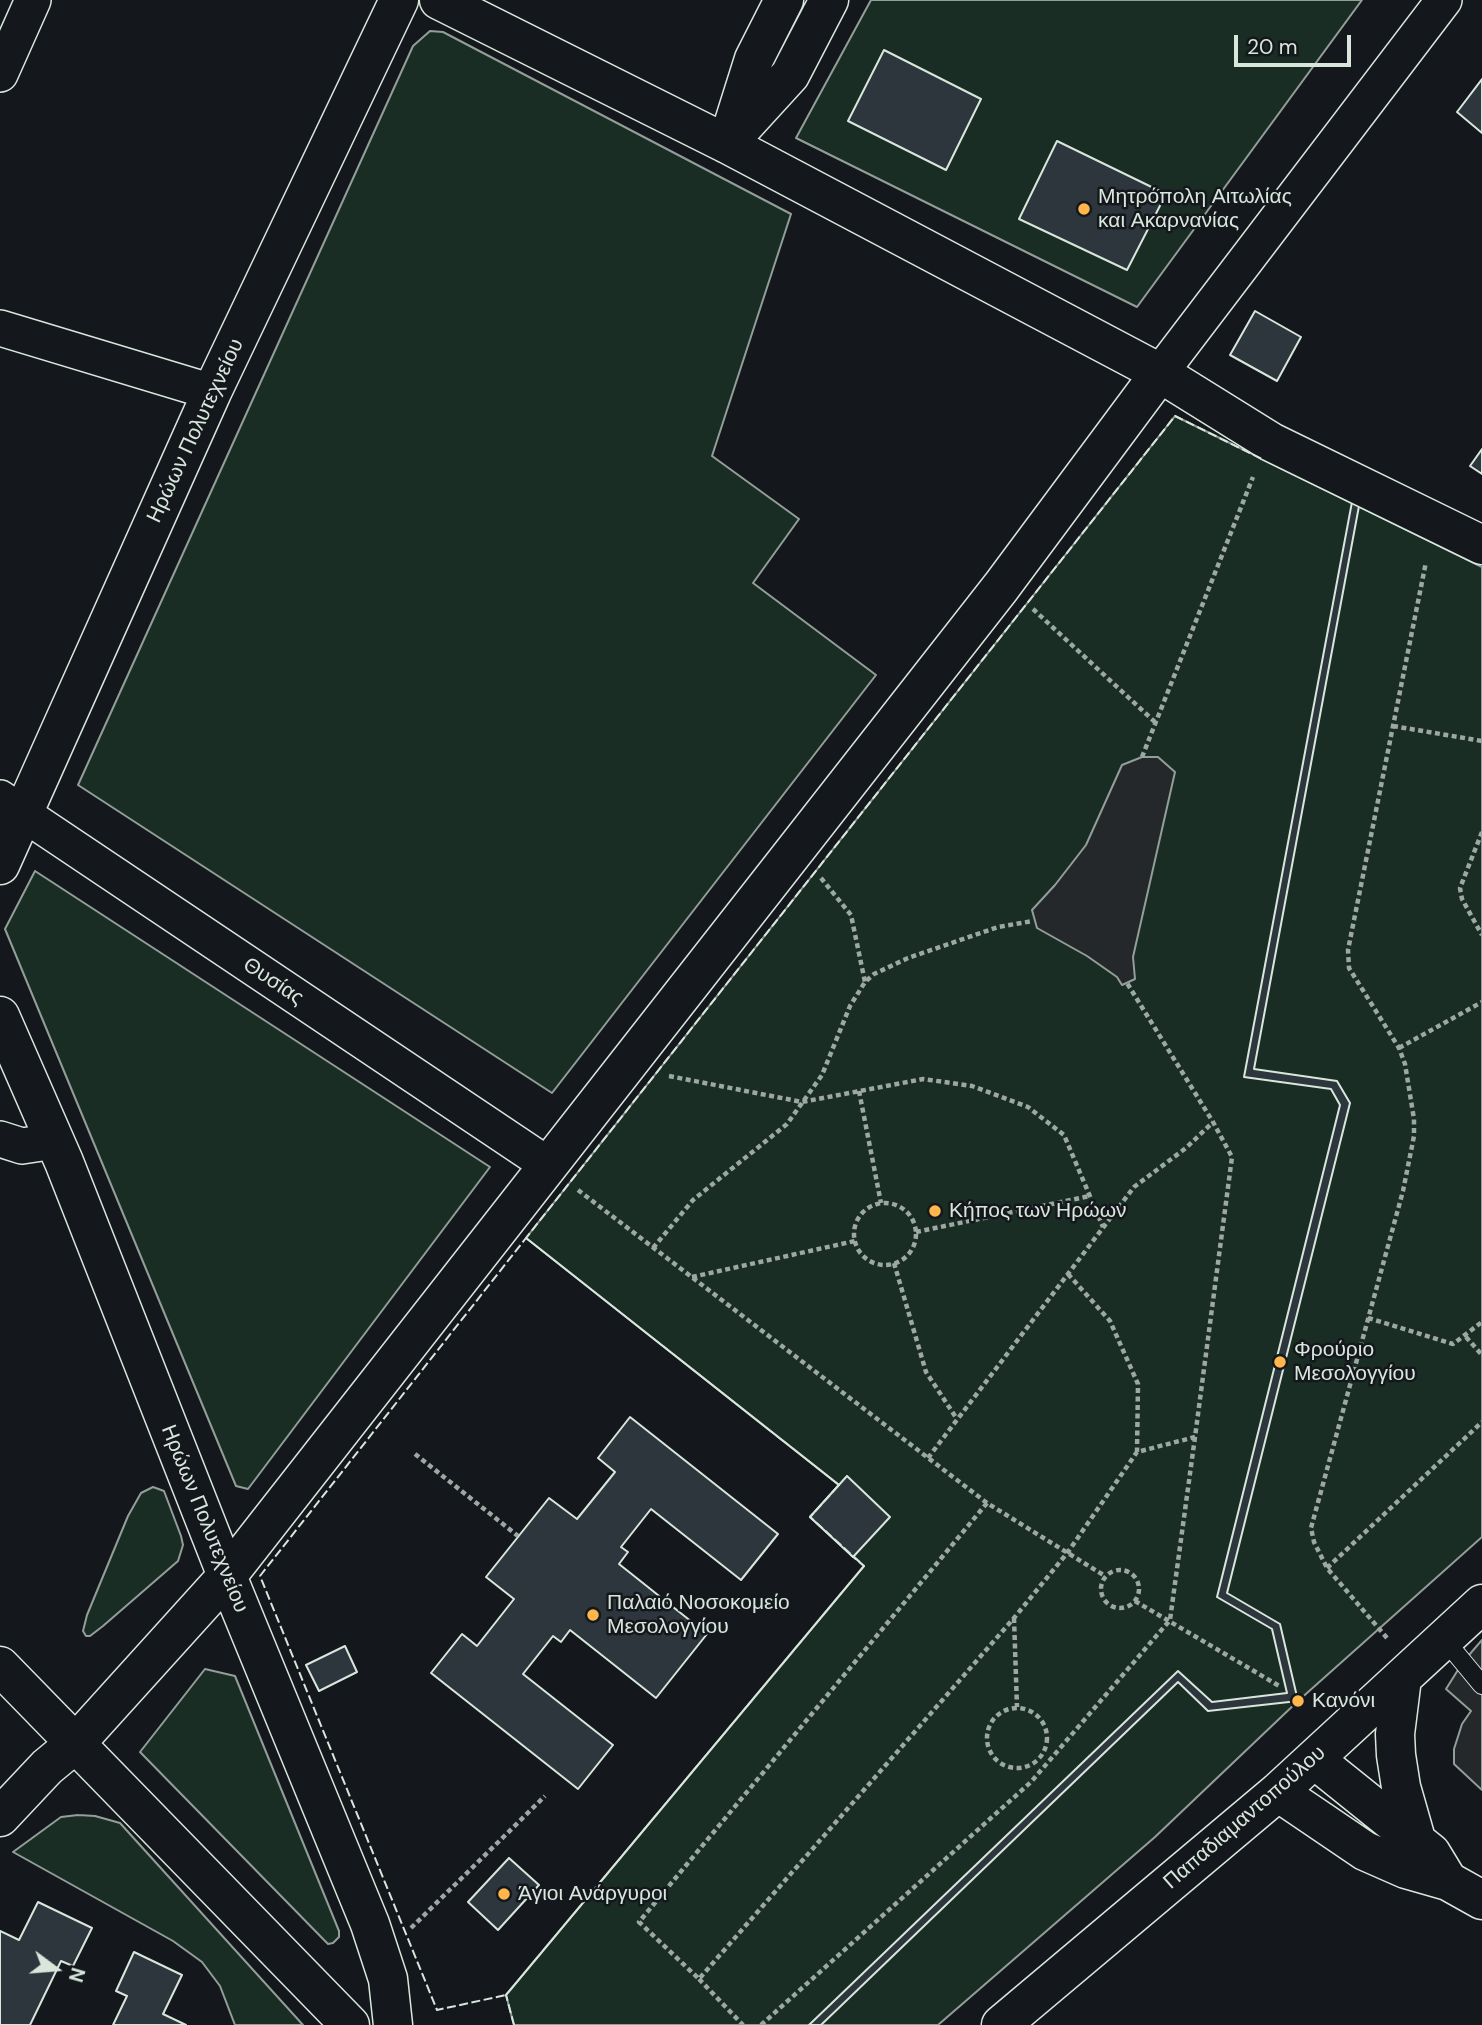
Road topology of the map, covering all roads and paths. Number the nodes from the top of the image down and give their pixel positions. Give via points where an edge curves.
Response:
1 (33, 0) edge
2 (399, 0) edge
3 (439, 0) edge
4 (784, 0) edge
5 (830, 0) edge
6 (1444, 0) edge
7 (0, 74) edge
8 (727, 145) junction
9 (0, 328) edge
10 (1160, 373) junction
11 (212, 392) junction
12 (1271, 442) junction
13 (1437, 524) junction
14 (1482, 545) edge
15 (1001, 587) junction
16 (1156, 723) junction
17 (1393, 726) junction
18 (1482, 741) edge
19 (1142, 757) dead end
20 (11, 806) edge
21 (1482, 832) edge
22 (791, 853) junction
23 (0, 865) edge
24 (1033, 921) dead end
25 (1482, 935) edge
26 (865, 982) junction
27 (1127, 983) dead end
28 (1482, 1002) edge
29 (0, 1016) edge
30 (1399, 1048) junction
31 (629, 1062) junction
32 (859, 1091) junction
33 (802, 1102) junction
34 (1213, 1122) junction
35 (0, 1139) edge
36 (55, 1141) junction
37 (548, 1165) junction
38 (1090, 1196) junction
39 (881, 1203) junction
40 (1103, 1227) junction
41 (916, 1232) junction
42 (855, 1241) junction
43 (653, 1248) junction
44 (894, 1263) junction
45 (1068, 1274) junction
46 (692, 1278) junction
47 (1368, 1318) junction
48 (1482, 1322) edge
49 (1466, 1337) junction
50 (1482, 1355) edge
51 (957, 1419) junction
52 (1482, 1422) edge
53 (1195, 1437) junction
54 (1138, 1452) junction
55 (415, 1454) dead end
56 (928, 1458) junction
57 (987, 1503) junction
58 (519, 1536) dead end
59 (1068, 1552) junction
60 (1327, 1568) junction
61 (227, 1576) junction
62 (1105, 1576) junction
63 (1135, 1601) junction
64 (1482, 1604) edge
65 (1014, 1618) junction
66 (1170, 1620) junction
67 (1444, 1639) junction
68 (0, 1666) edge
69 (1407, 1673) junction
70 (1482, 1685) edge
71 (1281, 1687) dead end
72 (1017, 1707) junction
73 (76, 1744) junction
74 (1314, 1759) junction
75 (1278, 1792) junction
76 (545, 1796) dead end
77 (0, 1817) edge
78 (1417, 1843) junction
79 (1472, 1892) edge
80 (405, 1933) dead end
81 (699, 1979) junction
82 (350, 2025) edge
83 (393, 2025) edge
84 (743, 2025) edge
85 (761, 2025) edge
86 (1001, 2025) edge

1 - 7 street
2 - 11 street, Ηρώων Πολυτεχνείου
3 - 8 street
4 - 8 street via 754,59
5 - 8 street via 790,75
6 - 10 street
8 - 10 street
9 - 11 street
10 - 12 street
10 - 15 street
11 - 20 street, Ηρώων Πολυτεχνείου
12 - 13 street
12 - 16 path
13 - 14 street
13 - 17 path
15 - 16 path via 1027,604
15 - 22 street
16 - 19 path
17 - 18 path
17 - 30 path via 1348,950 1349,968
20 - 23 street, Ηρώων Πολυτεχνείου
20 - 37 street, Θυσίας
21 - 25 path via 1460,888
22 - 26 path via 816,872 851,915
22 - 31 street
24 - 26 path via 998,927 908,958
26 - 33 path via 822,1075
27 - 34 path
28 - 30 path
29 - 36 street, Ηρώων Πολυτεχνείου
30 - 47 path via 1410,1086 1414,1136
31 - 33 path via 656,1073
31 - 37 street
32 - 33 path
32 - 38 path via 923,1079 972,1086 1028,1107 1064,1135
32 - 39 path
33 - 43 path via 787,1124 693,1200
34 - 40 path via 1133,1187
34 - 53 path via 1232,1157
35 - 36 street via 22,1146
36 - 61 street, Ηρώων Πολυτεχνείου
37 - 43 path
37 - 61 street
38 - 40 path
38 - 41 path
39 - 41 path via 909,1213
39 - 42 path via 871,1206 857,1221
40 - 45 path
41 - 44 path via 911,1251
42 - 44 path via 866,1258 885,1265
42 - 46 path
43 - 46 path
44 - 51 path via 926,1372
45 - 51 path
45 - 54 path via 1110,1321 1138,1384
46 - 56 path
47 - 49 path via 1453,1345
47 - 60 path via 1311,1528
48 - 49 path
49 - 50 path
51 - 56 path
52 - 60 path
53 - 54 path
53 - 66 path
54 - 59 path
55 - 58 path
56 - 57 path
57 - 59 path
57 - 81 path via 639,1922
59 - 62 path
59 - 65 path
60 - 69 path
61 - 73 street
61 - 83 street, Ηρώων Πολυτεχνείου via 370,1924 388,1979
62 - 63 path via 1115,1570 1132,1573 1140,1589
62 - 63 path via 1100,1590 1110,1606 1124,1608
63 - 66 path
64 - 67 street, Παπαδιαμαντοπούλου
65 - 72 path
65 - 81 path
66 - 71 path
66 - 85 path via 1031,1782
67 - 69 street, Παπαδιαμαντοπούλου
67 - 70 lane
68 - 73 street
69 - 74 street, Παπαδιαμαντοπούλου
69 - 78 street via 1395,1734 1396,1755
72 - 72 path via 1036,1714 1046,1731 1039,1759 1022,1768 995,1760 986,1741 991,1721
73 - 77 street via 47,1767
73 - 82 street
74 - 75 street, Παπαδιαμαντοπούλου
74 - 78 street
75 - 79 street via 1365,1852
75 - 86 street, Παπαδιαμαντοπούλου
76 - 80 path
78 - 79 street
81 - 84 path

